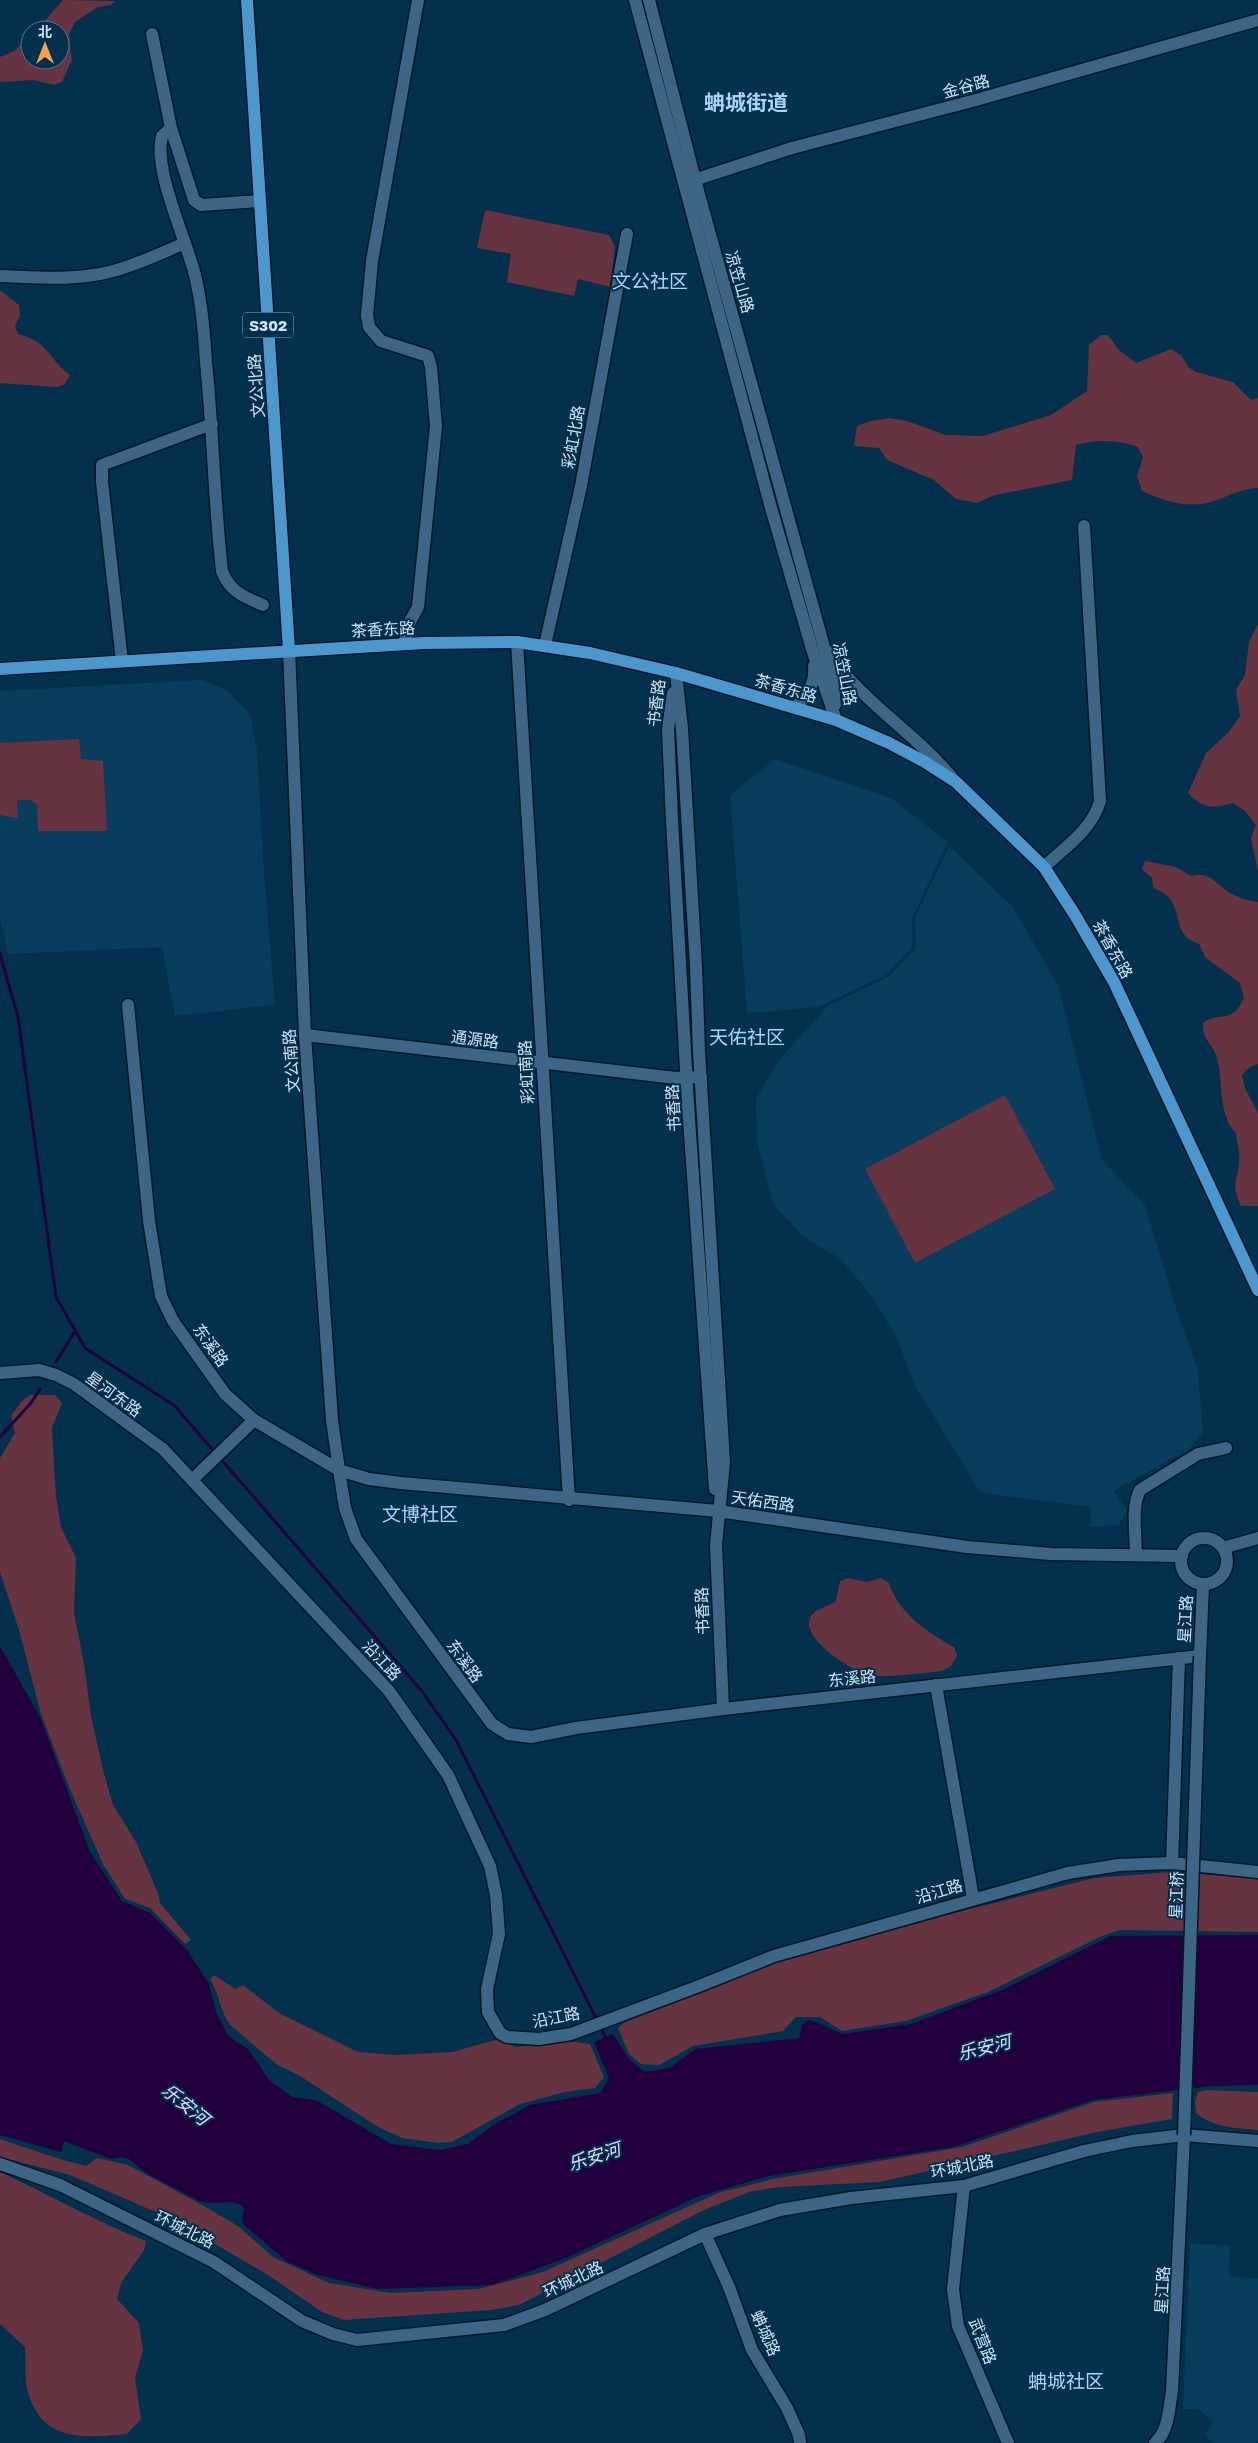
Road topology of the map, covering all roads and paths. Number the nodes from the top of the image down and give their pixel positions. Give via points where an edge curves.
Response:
1 (247, 0) edge
2 (418, 0) edge
3 (635, 0) edge
4 (649, 0) edge
5 (1258, 20) edge
6 (152, 34) dead end
7 (171, 128) junction
8 (689, 182) junction
9 (260, 201) junction
10 (627, 234) dead end
11 (185, 243) junction
12 (0, 276) edge
13 (212, 424) junction
14 (1084, 526) dead end
15 (263, 605) dead end
16 (518, 642) junction
17 (405, 644) junction
18 (545, 645) junction
19 (818, 647) junction
20 (289, 650) junction
21 (122, 661) junction
22 (0, 669) edge
23 (676, 674) junction
24 (796, 707) junction
25 (836, 720) junction
26 (956, 782) junction
27 (1044, 867) junction
28 (128, 1005) dead end
29 (305, 1035) junction
30 (542, 1063) junction
31 (694, 1078) junction
32 (1258, 1290) edge
33 (0, 1373) edge
34 (254, 1420) junction
35 (1226, 1448) dead end
36 (339, 1470) junction
37 (192, 1480) junction
38 (569, 1500) junction
39 (718, 1511) junction
40 (1258, 1538) edge
41 (1223, 1548) junction
42 (1136, 1555) junction
43 (1182, 1556) junction
44 (1203, 1584) junction
45 (1200, 1656) junction
46 (1179, 1658) junction
47 (936, 1685) junction
48 (723, 1709) junction
49 (1172, 1862) junction
50 (1258, 1872) edge
51 (973, 1898) junction
52 (1184, 2135) junction
53 (1258, 2141) edge
54 (0, 2164) edge
55 (964, 2186) junction
56 (705, 2234) junction
57 (800, 2443) edge
58 (1008, 2443) edge
59 (1155, 2443) edge

1 - 9 main road, 文公北路 / S302
2 - 17 street via 372,261 367,314 369,327 381,341 428,356 431,367 436,426 418,607 407,627
3 - 8 street, 凉笠山路
4 - 8 street, 凉笠山路
5 - 8 street, 金谷路 via 792,148
6 - 7 street
7 - 9 street via 196,203
7 - 11 street via 162,136 160,154
8 - 19 street, 凉笠山路
9 - 20 main road, 文公北路 / S302
10 - 18 street, 彩虹北路 via 581,486
11 - 12 street via 96,275 68,278
11 - 13 street via 201,309
13 - 15 street via 222,571 235,592
13 - 21 street via 102,465
14 - 27 street via 1100,801 1090,824
16 - 17 main road, 茶香东路
16 - 18 main road, 茶香东路
16 - 30 street, 彩虹南路
17 - 20 main road, 茶香东路
18 - 23 main road, 茶香东路
19 - 24 street via 813,684
19 - 25 street, 凉笠山路
19 - 26 street via 880,711 924,746
20 - 21 main road, 茶香东路
20 - 29 street, 文公南路
21 - 22 main road, 茶香东路
23 - 24 main road, 茶香东路
23 - 31 street, 书香路 via 668,729
24 - 25 main road, 茶香东路
25 - 26 main road, 茶香东路 via 889,743
26 - 27 main road, 茶香东路
27 - 32 main road, 茶香东路 via 1114,982
28 - 34 street, 东溪路 via 150,1222 161,1296 173,1321 225,1394
29 - 30 street, 通源路
29 - 36 street, 文公南路 via 332,1420
30 - 31 street, 通源路
30 - 38 street, 彩虹南路
31 - 39 street, 书香路
33 - 37 street, 星河东路 via 39,1370 74,1384 163,1449
34 - 36 street, 东溪路
34 - 37 street
35 - 42 street via 1198,1454 1140,1490 1136,1509
36 - 38 street, 天佑西路 via 368,1479
36 - 48 street, 东溪路 via 345,1508 356,1539 492,1724 508,1734 531,1737
37 - 51 street, 沿江路 via 389,1691 448,1775 490,1866 499,1934 487,1997 488,2012 500,2033 516,2039 570,2034 774,1956
38 - 39 street, 天佑西路
39 - 42 street, 天佑西路 via 966,1548
39 - 48 street, 书香路 via 716,1545
40 - 41 street
41 - 43 street via 1213,1540 1200,1539 1188,1545
41 - 44 street via 1226,1568 1217,1580
42 - 43 street, 天佑西路
43 - 44 street via 1186,1575
44 - 45 street, 星江路
45 - 46 street, 东溪路
45 - 52 street, 星江桥, bridge
46 - 47 street, 东溪路
46 - 49 street
47 - 48 street, 东溪路
47 - 51 street
49 - 50 street, 沿江路
49 - 51 street, 沿江路 via 1092,1868
52 - 53 street, 环城北路
52 - 55 street, 环城北路 via 1084,2151
52 - 59 street, 星江路 via 1172,2391 1165,2426
54 - 56 street, 环城北路 via 60,2186 214,2262 302,2321 357,2340 504,2325 545,2310
55 - 56 street, 环城北路 via 852,2198 780,2210
55 - 58 street, 武营路 via 953,2289 958,2326
56 - 57 street, 蚺城路 via 729,2286 752,2350 787,2408

